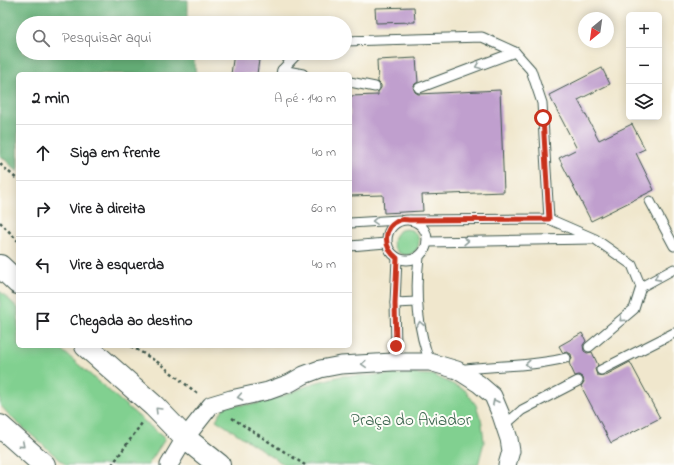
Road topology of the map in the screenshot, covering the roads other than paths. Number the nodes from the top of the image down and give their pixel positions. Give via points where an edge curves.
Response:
1 (352, 41) edge
2 (515, 52) junction
3 (292, 60) edge
4 (282, 72) edge
5 (352, 82) edge
6 (375, 87) dead end
7 (419, 88) dead end
8 (650, 201) dead end
9 (549, 219) junction
10 (405, 220) junction
11 (352, 223) edge
12 (595, 239) junction
13 (427, 242) junction
14 (386, 243) junction
15 (352, 246) edge
16 (674, 246) edge
17 (419, 256) junction
18 (397, 258) junction
19 (0, 266) edge
20 (674, 269) edge
21 (16, 281) edge
22 (641, 287) junction
23 (417, 302) junction
24 (395, 304) junction
25 (674, 333) edge
26 (589, 347) dead end
27 (88, 348) edge
28 (566, 358) dead end
29 (393, 362) junction
30 (430, 362) junction
31 (457, 370) junction
32 (601, 370) dead end
33 (578, 381) dead end
34 (505, 425) junction
35 (0, 426) edge
36 (185, 438) junction
37 (44, 465) edge
38 (169, 465) edge
39 (219, 465) edge
40 (507, 465) edge

1 - 2 lane via 482,37
2 -> 7 lane
2 - 9 lane via 531,70 542,103
3 - 4 lane
5 - 6 lane
8 - 16 lane
9 - 10 lane
9 - 12 lane
10 -> 11 lane
10 - 13 lane via 421,225
10 - 14 lane via 391,226
13 -> 12 lane
12 - 22 lane via 632,265
13 - 17 lane
14 - 15 lane
14 - 18 lane
17 - 18 lane via 408,260
17 - 23 lane
18 - 24 lane
19 - 21 main road
20 -> 22 lane
22 -> 26 lane via 634,308
23 - 24 lane
30 -> 23 lane via 424,346
24 - 29 lane via 396,346
25 - 32 lane
36 -> 27 main road via 154,406
28 -> 31 lane via 549,362
29 - 30 street
29 -> 36 street via 320,369 268,391 211,405
30 - 31 street
34 -> 31 street via 492,396
33 - 34 lane via 522,410
34 - 40 street via 511,451
35 -> 37 main road
36 - 38 street
36 - 39 main road

